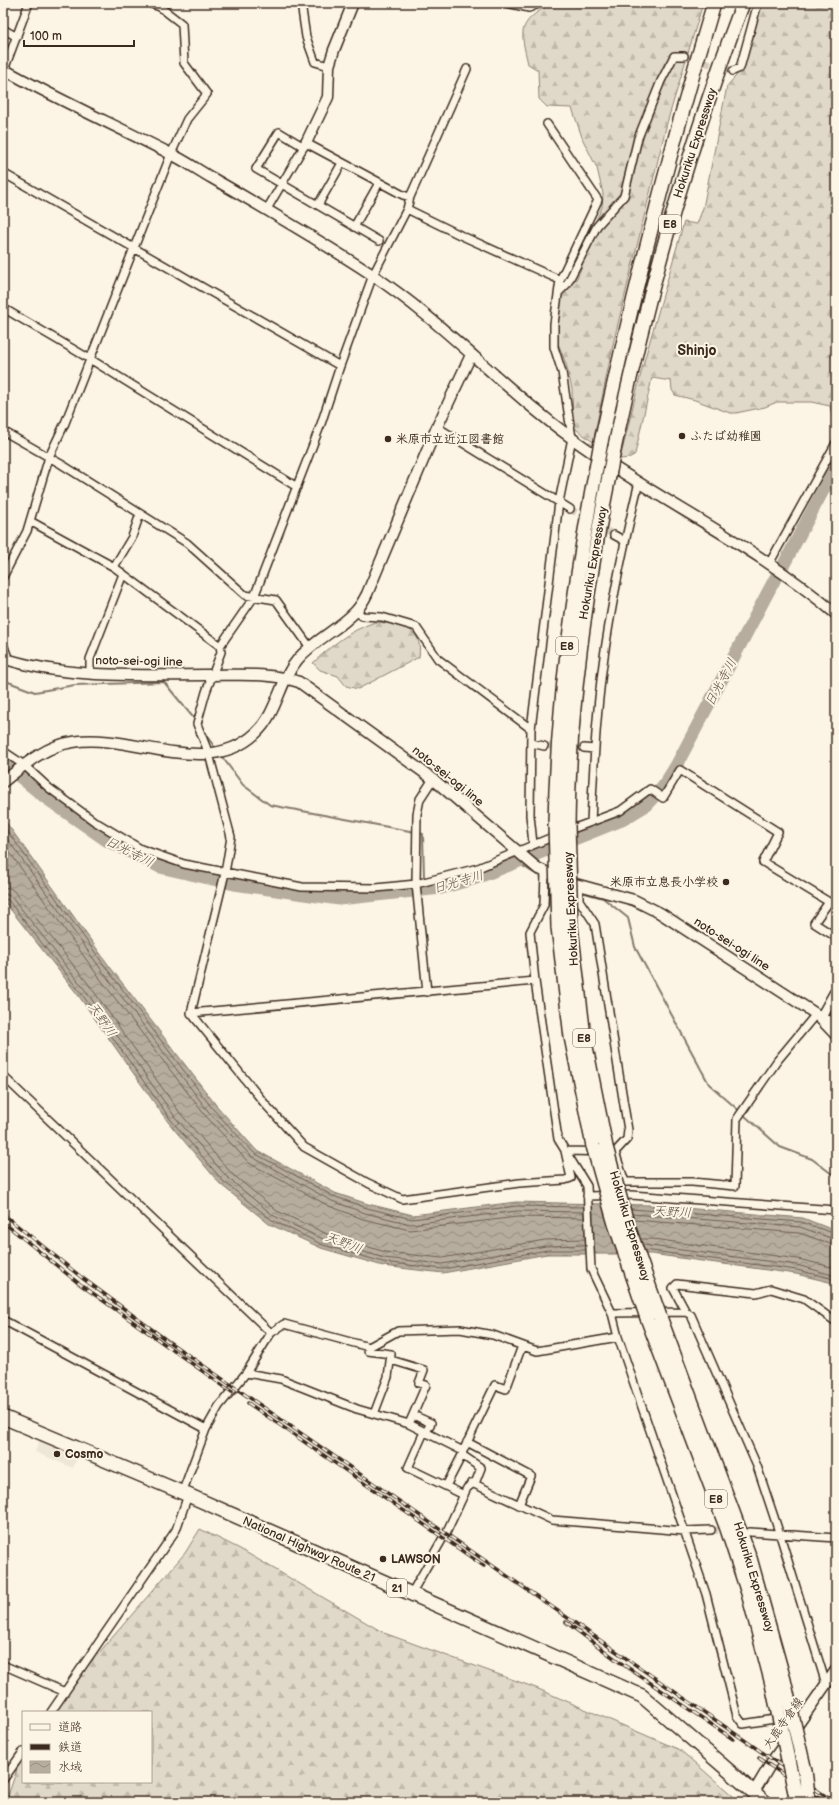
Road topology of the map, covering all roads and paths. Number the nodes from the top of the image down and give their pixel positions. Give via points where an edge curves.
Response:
1 (29, 3) edge
2 (149, 3) edge
3 (300, 3) edge
4 (353, 3) edge
5 (506, 3) edge
6 (541, 3) edge
7 (714, 3) edge
8 (742, 3) edge
9 (758, 3) edge
10 (3, 29) edge
11 (17, 37) junction
12 (684, 56) dead end
13 (329, 66) junction
14 (467, 69) dead end
15 (4, 70) edge
16 (733, 71) dead end
17 (547, 124) dead end
18 (305, 145) junction
19 (171, 154) junction
20 (342, 163) junction
21 (3, 172) edge
22 (379, 182) junction
23 (282, 185) junction
24 (410, 197) junction
25 (318, 205) junction
26 (267, 209) junction
27 (407, 209) junction
28 (354, 226) junction
29 (379, 241) dead end
30 (135, 248) junction
31 (373, 276) junction
32 (560, 280) junction
33 (559, 292) junction
34 (3, 308) edge
35 (471, 355) junction
36 (90, 359) junction
37 (340, 366) junction
38 (437, 426) junction
39 (3, 431) edge
40 (572, 438) junction
41 (836, 443) edge
42 (50, 457) junction
43 (639, 482) junction
44 (297, 487) junction
45 (558, 502) junction
46 (570, 509) tunnel mouth
47 (140, 514) junction
48 (30, 521) junction
49 (614, 535) tunnel mouth
50 (625, 541) junction
51 (769, 564) junction
52 (114, 566) junction
53 (122, 574) junction
54 (3, 576) edge
55 (254, 597) junction
56 (356, 611) junction
57 (836, 614) edge
58 (3, 644) edge
59 (220, 646) junction
60 (309, 646) junction
61 (4, 659) edge
62 (90, 673) junction
63 (212, 675) junction
64 (287, 678) junction
65 (531, 729) junction
66 (531, 743) junction
67 (544, 746) tunnel mouth
68 (584, 748) tunnel mouth
69 (594, 749) junction
70 (3, 751) edge
71 (209, 754) junction
72 (22, 767) junction
73 (433, 779) junction
74 (3, 782) edge
75 (591, 822) junction
76 (561, 824) junction
77 (533, 844) junction
78 (519, 852) junction
79 (545, 873) junction
80 (224, 874) junction
81 (416, 884) junction
82 (579, 885) junction
83 (836, 937) edge
84 (535, 981) junction
85 (836, 991) edge
86 (427, 992) junction
87 (191, 1013) junction
88 (818, 1016) junction
89 (836, 1021) edge
90 (836, 1035) edge
91 (3, 1076) edge
92 (605, 1148) junction
93 (566, 1151) junction
94 (587, 1196) junction
95 (836, 1210) edge
96 (686, 1312) junction
97 (612, 1313) junction
98 (654, 1318) junction
99 (3, 1320) edge
100 (836, 1322) edge
101 (271, 1333) junction
102 (618, 1337) junction
103 (369, 1346) junction
104 (522, 1346) junction
105 (392, 1360) junction
106 (246, 1373) junction
107 (374, 1414) junction
108 (413, 1415) junction
109 (3, 1417) edge
110 (408, 1424) junction
111 (206, 1429) junction
112 (425, 1432) junction
113 (467, 1442) junction
114 (463, 1453) junction
115 (472, 1483) junction
116 (446, 1486) junction
117 (185, 1494) junction
118 (464, 1494) junction
119 (519, 1505) junction
120 (711, 1530) tunnel mouth
121 (685, 1531) junction
122 (750, 1532) dead end
123 (780, 1535) junction
124 (836, 1538) edge
125 (411, 1594) junction
126 (3, 1665) edge
127 (836, 1670) edge
128 (775, 1683) junction
129 (826, 1684) junction
130 (65, 1692) junction
131 (52, 1711) edge
132 (805, 1714) junction
133 (794, 1722) junction
134 (22, 1753) edge
135 (3, 1780) edge
136 (754, 1792) junction
137 (765, 1802) edge
138 (789, 1802) edge
139 (797, 1802) edge
140 (809, 1802) edge
141 (815, 1802) edge

1 - 11 street
2 - 19 street via 160,7 182,24 184,63 208,94 187,119
3 - 13 street via 306,37 316,62
4 - 13 street
5 - 6 street via 529,8
7 - 76 highway, Hokuriku Expressway / E8, bridge via 654,217 601,442 575,590 564,671 557,750
8 - 76 highway, Hokuriku Expressway / E8, bridge via 665,243 635,354 587,592
9 - 16 street via 740,68
10 - 11 street
11 - 15 street
12 - 33 street via 674,56 661,81 638,138 624,196 597,226 567,284
13 - 18 street via 328,96
14 - 24 street
15 - 19 street
17 - 32 street via 598,200
18 - 20 street
18 - 23 street
18 - 23 street via 280,132 256,168
19 - 26 street
19 - 30 street
20 - 22 street
20 - 25 street
21 - 30 street
22 - 24 street
22 - 28 street
23 - 25 street
23 - 26 street
24 - 27 street
25 - 28 street
26 - 31 street
27 - 31 street
27 - 32 street
28 - 29 street
30 - 36 street
30 - 37 street
31 - 35 street via 434,321
31 - 37 street
32 - 33 street
33 - 40 street via 554,324 554,347 562,372
34 - 36 street
35 - 38 street
35 - 40 street
36 - 42 street
36 - 44 street
37 - 44 street
38 - 45 street
38 - 56 street via 367,594
39 - 42 street
40 - 43 street
40 - 45 street
41 - 51 street
42 - 47 street
42 - 48 street
43 - 50 street
43 - 51 street
44 - 55 street
45 - 46 street
45 - 65 street
47 - 52 street via 132,537
47 - 55 street via 187,543 245,595
48 - 52 street
48 - 54 street
49 - 50 street
50 - 69 street via 608,632
51 - 57 street
52 - 53 street
53 - 59 street
53 - 62 street via 90,659
55 - 59 street
55 - 60 street via 276,600
56 - 60 street
56 - 65 street via 362,616 382,617 416,626 438,659
58 - 61 street via 7,655
59 - 63 street via 221,652
60 - 64 street via 296,661
61 - 62 street, noto-sei-ogi line via 40,669
62 - 63 street, noto-sei-ogi line
63 - 64 street, noto-sei-ogi line
63 - 71 street via 197,724
64 - 71 street via 276,706 257,732 245,742
64 - 73 street, noto-sei-ogi line via 299,682
65 - 66 street
66 - 67 street
66 - 77 street via 530,815
68 - 69 street
69 - 75 street
70 - 72 street
71 - 72 street via 185,753 115,742 86,741 51,747
71 - 80 street via 231,837
72 - 74 street
72 - 80 street via 94,822 141,849
73 - 78 street, noto-sei-ogi line
73 - 81 street via 420,799 417,814
75 - 77 street
75 - 83 street via 620,810 650,789 663,798 680,770 778,832 763,862 829,902 814,923
76 - 92 highway, Hokuriku Expressway / E8, bridge via 571,1037
77 - 78 street
78 - 79 street, noto-sei-ogi line
78 - 81 street via 478,868
79 - 82 street, noto-sei-ogi line
79 - 84 street via 544,905 530,932
80 - 81 street via 302,887 376,888
80 - 87 street
81 - 86 street
82 - 88 street, noto-sei-ogi line via 646,906
82 - 92 street via 579,900 595,924 628,1130 627,1139
84 - 86 street
84 - 93 street via 558,1139
85 - 88 street
86 - 87 street
87 - 93 street via 265,1104 304,1147 402,1199 571,1178
88 - 89 street
88 - 90 street, noto-sei-ogi line
88 - 92 street via 777,1061 738,1119 734,1186 692,1182 625,1182
91 - 101 street
92 - 93 street via 583,1153
92 - 98 highway, Hokuriku Expressway / E8, bridge via 615,1224
93 - 94 street via 587,1186
94 - 95 street via 631,1195
94 - 97 street via 591,1269
96 - 97 street
96 - 100 street via 673,1288 677,1284 756,1293 771,1289 804,1299
96 - 123 street via 691,1315 757,1466
97 - 102 street
98 - 128 highway, Hokuriku Expressway / E8 via 728,1529
98 - 128 highway, Hokuriku Expressway / E8 via 750,1558
99 - 111 street
101 - 103 street via 284,1324
101 - 106 street
102 - 104 street via 537,1351
102 - 121 street
103 - 104 street via 398,1331 460,1329 493,1335
103 - 105 street via 368,1351 391,1354
104 - 113 street via 506,1390 495,1385
105 - 107 street
105 - 108 street via 424,1370 419,1383 426,1385
106 - 107 street via 281,1379
106 - 111 street via 219,1406
107 - 110 street
108 - 110 street
108 - 112 street via 431,1423
109 - 117 highway, National Highway Route 21 / 21
110 - 112 street
111 - 117 street
112 - 114 street
112 - 116 street via 408,1468
113 - 114 street
113 - 119 street via 531,1476
114 - 115 street via 481,1468 476,1481
114 - 116 street
115 - 118 street
115 - 119 street
116 - 118 street
117 - 125 highway, National Highway Route 21 / 21
117 - 130 street via 176,1530
118 - 125 street via 447,1531
119 - 121 street via 552,1520
120 - 121 street
121 - 132 street via 706,1594 737,1716 743,1724
122 - 123 street
123 - 124 street
123 - 129 street
125 - 136 highway, National Highway Route 21 / 21 via 642,1696
126 - 130 street
127 - 129 street, 大鹿寺倉線
128 - 133 highway, Hokuriku Expressway / E8, bridge
128 - 138 highway
128 - 139 highway, Hokuriku Expressway / E8, bridge
129 - 132 street, 大鹿寺倉線
130 - 131 street
132 - 136 street, 大鹿寺倉線
133 - 140 highway, Hokuriku Expressway / E8, bridge
133 - 141 highway, bridge
134 - 135 street
136 - 137 highway, National Highway Route 21 / 21

